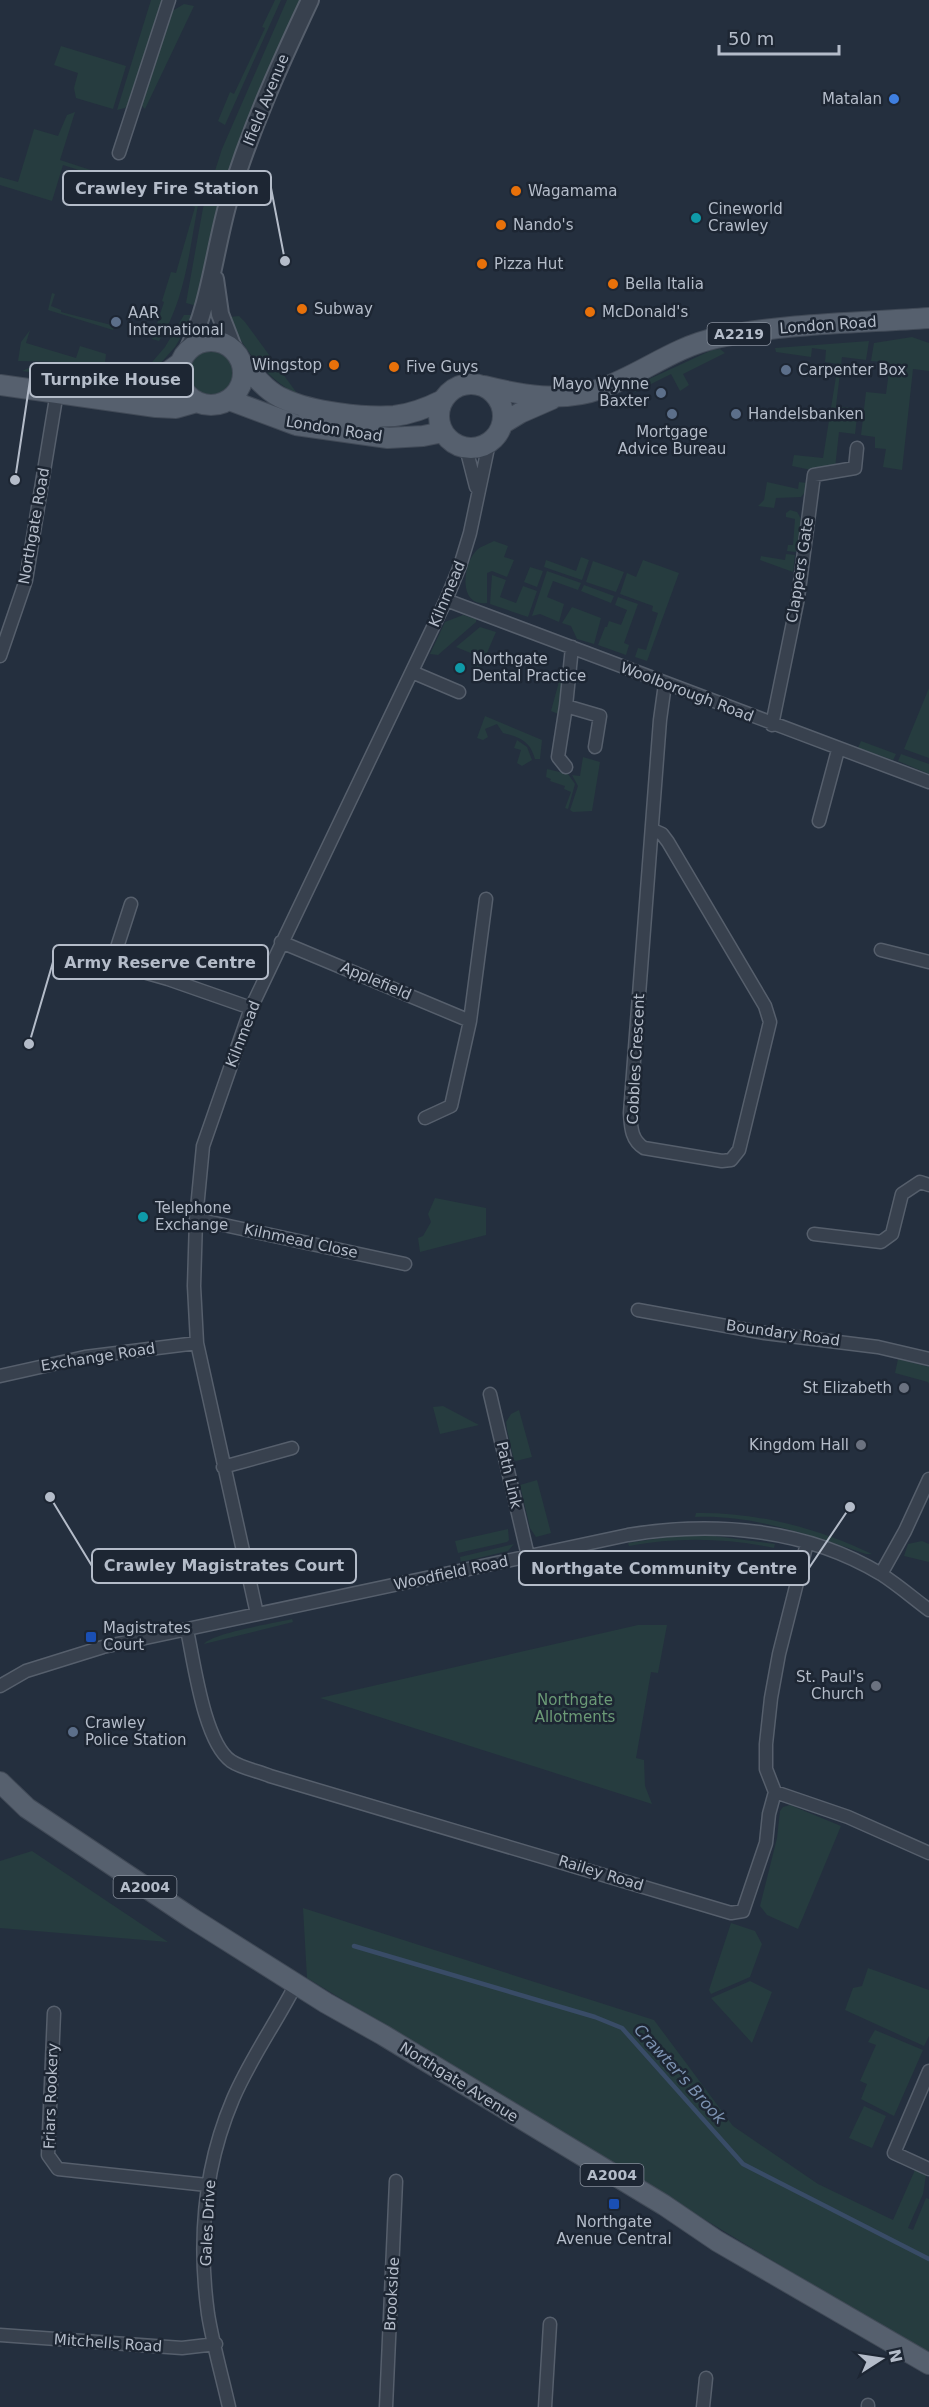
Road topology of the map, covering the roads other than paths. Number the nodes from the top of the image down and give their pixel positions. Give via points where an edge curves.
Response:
1 (169, 0) edge
2 (310, 0) edge
3 (119, 153) dead end
4 (213, 272) junction
5 (929, 318) edge
6 (183, 357) junction
7 (238, 357) junction
8 (0, 385) edge
9 (484, 386) junction
10 (57, 392) junction
11 (560, 396) junction
12 (229, 400) junction
13 (443, 400) junction
14 (111, 401) junction
15 (196, 402) junction
16 (502, 424) junction
17 (443, 432) junction
18 (489, 443) junction
19 (466, 448) junction
20 (856, 448) dead end
21 (477, 491) junction
22 (446, 600) junction
23 (572, 647) junction
24 (0, 656) edge
25 (412, 672) junction
26 (665, 684) junction
27 (459, 692) dead end
28 (566, 706) junction
29 (772, 725) junction
30 (595, 747) dead end
31 (838, 750) junction
32 (566, 767) dead end
33 (929, 782) edge
34 (819, 821) dead end
35 (653, 830) junction
36 (486, 900) dead end
37 (131, 904) dead end
38 (281, 942) junction
39 (881, 950) dead end
40 (929, 962) edge
41 (251, 1008) junction
42 (470, 1021) junction
43 (425, 1118) dead end
44 (929, 1185) edge
45 (196, 1219) junction
46 (814, 1234) dead end
47 (405, 1264) dead end
48 (638, 1310) dead end
49 (197, 1342) junction
50 (929, 1359) edge
51 (0, 1376) edge
52 (490, 1394) dead end
53 (292, 1448) dead end
54 (223, 1467) junction
55 (929, 1479) edge
56 (807, 1543) junction
57 (528, 1556) junction
58 (881, 1574) junction
59 (929, 1610) edge
60 (257, 1614) junction
61 (188, 1629) junction
62 (0, 1686) edge
63 (0, 1782) edge
64 (775, 1792) junction
65 (929, 1853) edge
66 (296, 1984) junction
67 (54, 2013) dead end
68 (929, 2071) edge
69 (929, 2169) edge
70 (396, 2181) dead end
71 (207, 2185) junction
72 (550, 2324) dead end
73 (0, 2335) edge
74 (216, 2344) junction
75 (929, 2364) edge
76 (706, 2378) dead end
77 (229, 2407) edge
78 (386, 2407) edge
79 (545, 2407) edge
80 (703, 2407) edge

1 - 3 street
2 - 4 street, Ifield Avenue via 254,125 224,219
4 - 6 street, Ifield Avenue via 203,314
4 - 7 street, Ifield Avenue via 220,314
5 - 11 main road, London Road / A2219 via 807,326 714,338 597,390
6 - 7 main road, A2219 via 193,346 210,341 219,342
6 - 14 main road, A2219 via 148,386
6 - 15 main road via 178,372 183,390
7 - 12 main road via 243,380
7 - 13 main road, London Road / A2219 via 268,389 284,399 333,411 393,416 422,410
8 - 10 main road
9 - 11 main road, London Road / A2219
9 - 13 main road, A2219 via 465,384
9 - 16 main road via 501,405
10 - 14 main road
10 - 24 street, Northgate Road via 27,580
11 - 16 main road, London Road / A2219
12 - 15 main road via 209,406
12 - 17 main road, London Road via 296,425 388,438
13 - 17 main road via 439,418
14 - 15 main road via 176,408
16 - 18 main road, A2219
17 - 19 main road
18 - 19 main road
18 - 21 street, Kilnmead
19 - 21 street, Kilnmead
20 - 29 street, Clappers Gate via 855,468 814,475 798,598
21 - 22 street, Kilnmead via 470,533
22 - 23 street, Woolborough Road
22 - 25 street, Kilnmead
23 - 26 street, Woolborough Road
23 - 28 street
25 - 27 street
25 - 38 street, Kilnmead
26 - 29 street, Woolborough Road
26 - 35 street, Cobbles Crescent
28 - 30 street via 600,716
28 - 32 street via 558,757
29 - 31 street, Woolborough Road
31 - 33 street, Woolborough Road
31 - 34 street
35 - 35 street, Cobbles Crescent via 668,842 765,1006 770,1022 740,1150 731,1160 644,1148 632,1133 630,1113
36 - 42 street
37 - 41 street via 112,963
38 - 41 street, Kilnmead
38 - 42 street, Applefield
39 - 40 street
41 - 45 street, Kilnmead via 203,1146
42 - 43 street via 451,1106
44 - 46 street via 920,1182 902,1194 892,1234 881,1242
45 - 47 street, Kilnmead Close
45 - 49 street, Kilnmead
48 - 50 street, Boundary Road via 765,1333 878,1347
49 - 51 street, Exchange Road via 85,1357
49 - 54 street, Kilnmead
52 - 57 street, Path Link
53 - 54 street
54 - 60 street, Kilnmead
55 - 58 street
56 - 57 street, Woodfield Road via 742,1529 676,1528
56 - 58 street, Woodfield Road
56 - 64 street via 771,1698 766,1769
57 - 60 street, Woodfield Road
58 - 59 street, Woodfield Road
60 - 61 street, Woodfield Road
61 - 62 street, Woodfield Road via 103,1647 26,1671
61 - 64 street, Railey Road via 210,1728 218,1747 231,1761 270,1776 731,1913 743,1911 766,1842
63 - 66 main road, Northgate Avenue / A2004 via 27,1808
64 - 65 street via 848,1817
66 - 71 street, Gales Drive via 233,2099
66 - 75 main road, Northgate Avenue / A2004 via 664,2205 717,2241
67 - 71 street, Friars Rookery via 48,2155 58,2169
68 - 69 street via 894,2153
70 - 78 street, Brookside
71 - 74 street, Gales Drive via 205,2275 208,2315
72 - 79 street
73 - 74 street, Mitchells Road via 182,2348
74 - 77 street, Gales Drive
76 - 80 street

